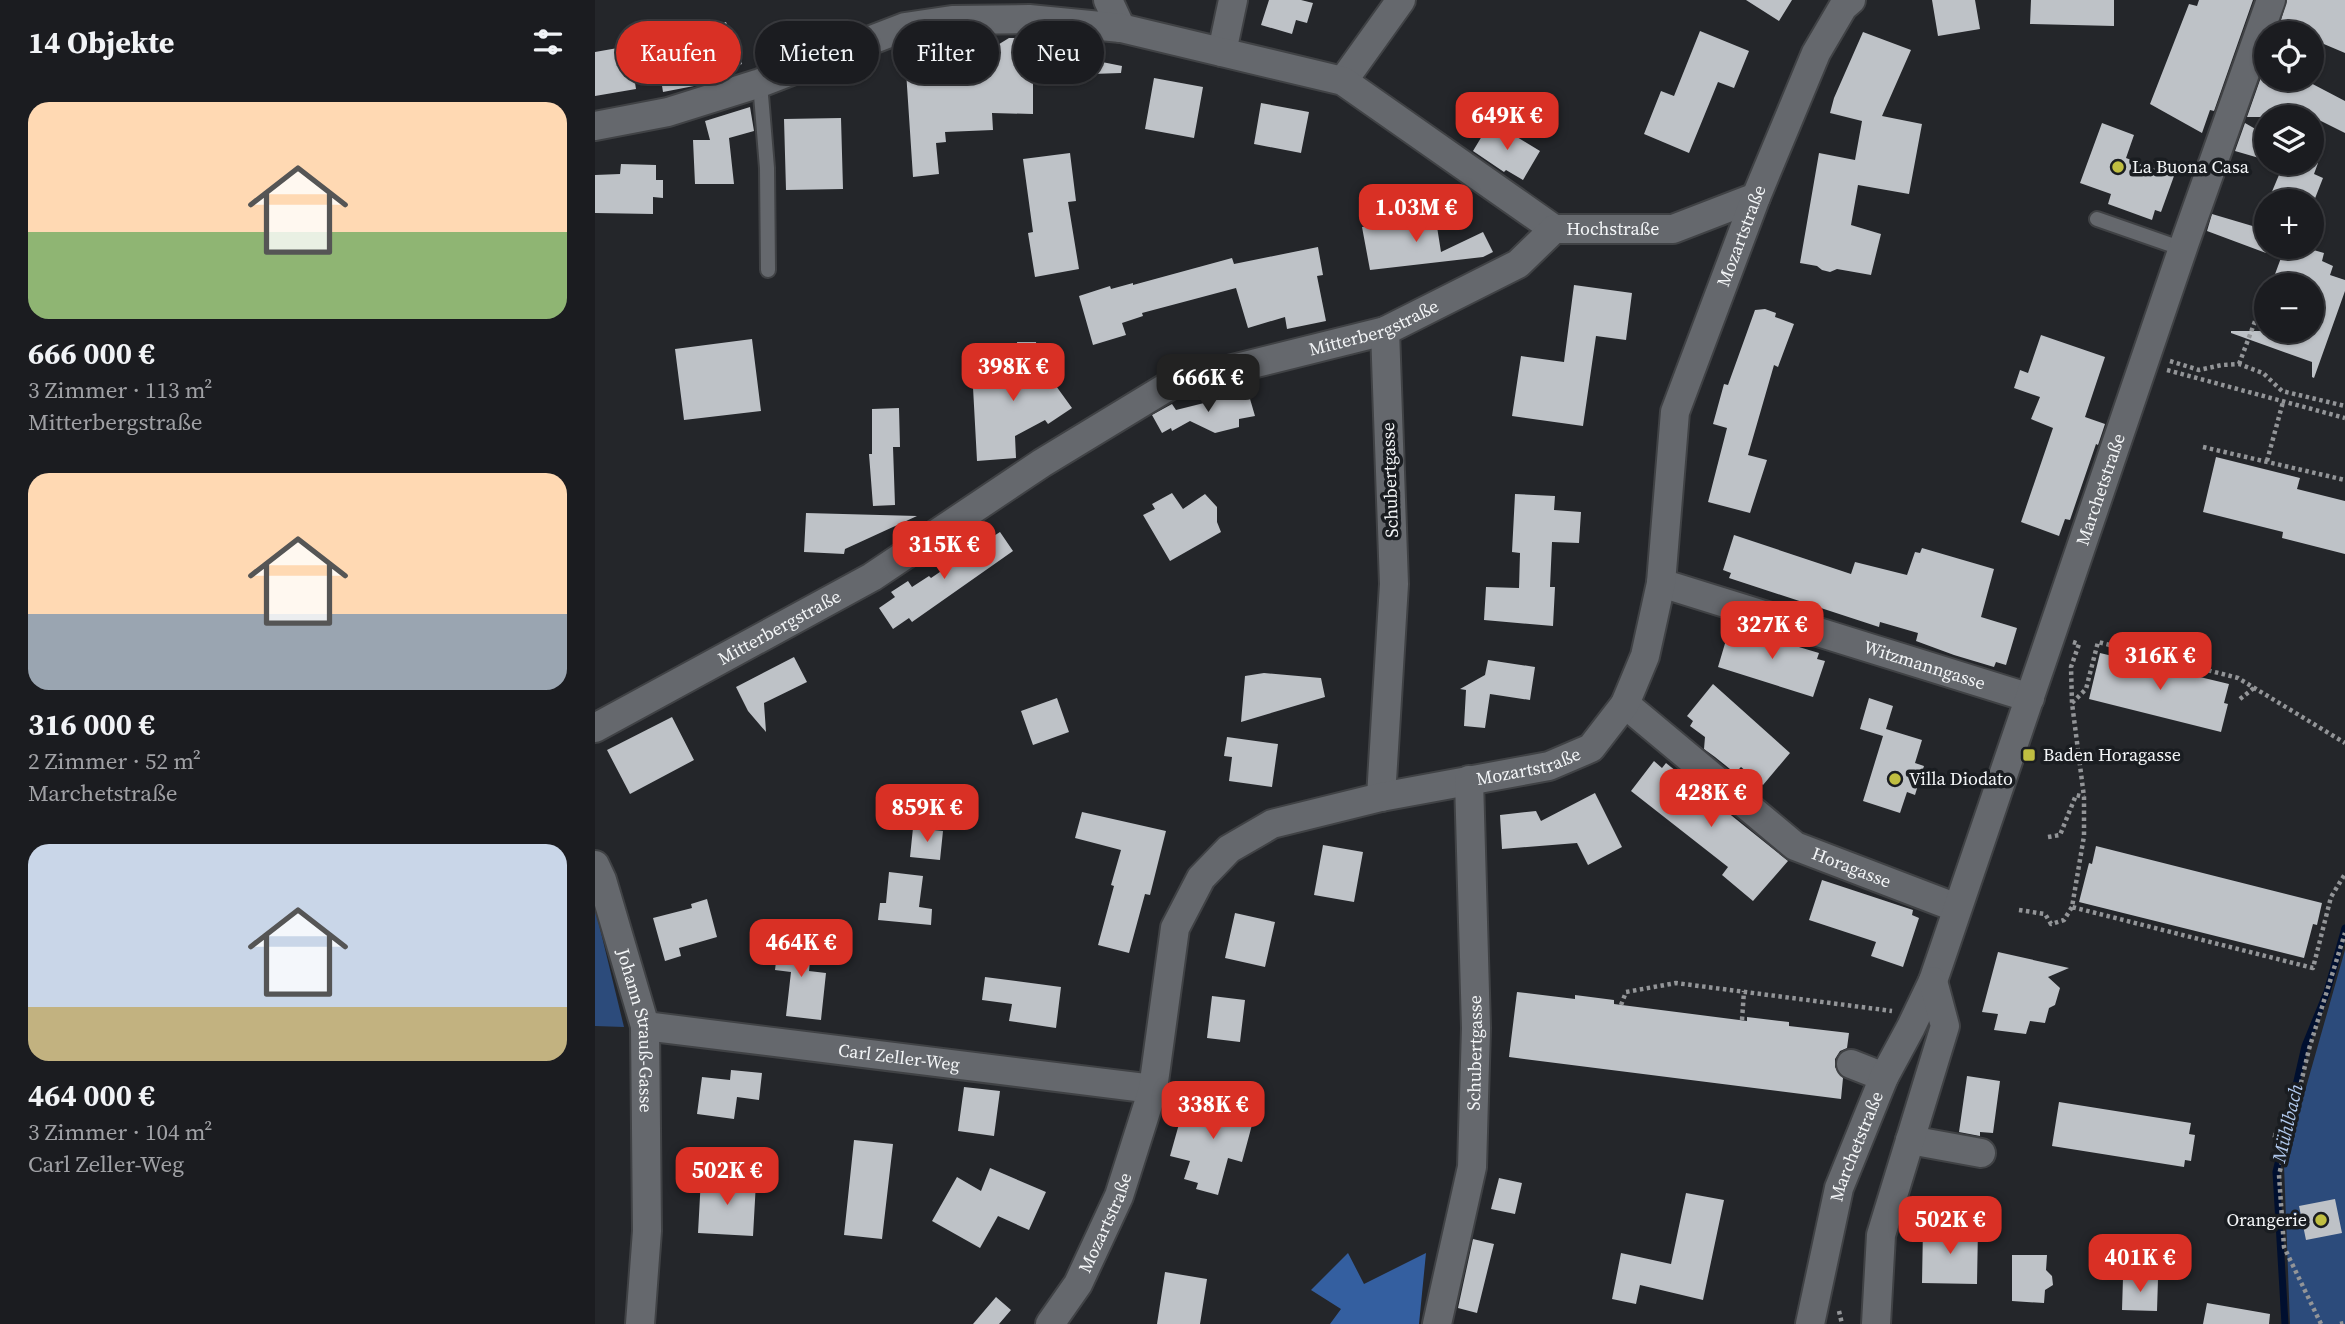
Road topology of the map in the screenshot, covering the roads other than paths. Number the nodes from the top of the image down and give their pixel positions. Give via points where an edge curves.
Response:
1 (1108, 0) edge
2 (1233, 0) edge
3 (1401, 0) edge
4 (1851, 0) edge
5 (2271, 0) edge
6 (1121, 28) junction
7 (879, 37) edge
8 (1222, 52) junction
9 (1343, 82) junction
10 (756, 84) edge
11 (759, 84) edge
12 (595, 127) edge
13 (1756, 197) junction
14 (2097, 219) dead end
15 (1553, 229) junction
16 (2183, 249) junction
17 (768, 270) dead end
18 (1385, 331) junction
19 (1661, 583) junction
20 (2030, 698) junction
21 (1625, 704) junction
22 (595, 728) edge
23 (1469, 780) junction
24 (1381, 797) junction
25 (595, 865) edge
26 (1957, 908) junction
27 (1933, 981) junction
28 (645, 1027) junction
29 (1851, 1064) dead end
30 (1884, 1077) junction
31 (1153, 1089) junction
32 (1910, 1139) junction
33 (1982, 1153) dead end
34 (640, 1324) edge
35 (1050, 1324) edge
36 (1437, 1324) edge
37 (1809, 1324) edge
38 (1876, 1324) edge

1 - 6 street
2 - 8 street
3 - 9 street
4 - 13 street, Mozartstraße via 1816,53
5 - 16 street, Marchetstraße
6 - 7 street, Hochstraße via 1029,19 952,20 905,27
6 - 8 street, Hochstraße
8 - 9 street, Hochstraße
9 - 15 street, Hochstraße
10 - 12 street, Hochstraße via 668,112
11 - 17 lane via 767,168
13 - 15 street, Hochstraße via 1673,229
13 - 19 street, Mozartstraße via 1675,412
14 - 16 lane
15 - 18 street, Mitterbergstraße via 1518,264
16 - 20 street, Marchetstraße
18 - 22 street, Mitterbergstraße via 1172,384 1042,463 872,577
18 - 24 street, Schubertgasse via 1394,583
19 - 20 street, Witzmanngasse
19 - 21 street, Mozartstraße via 1645,656
20 - 26 street, Marchetstraße
21 - 23 street, Mozartstraße via 1591,748 1549,766
21 - 26 street, Horagasse via 1795,846
23 - 24 street, Mozartstraße
23 - 36 street, Schubertgasse via 1476,1028 1472,1167
24 - 31 street, Mozartstraße via 1272,824 1229,849 1201,878 1175,928
25 - 28 street, Johann Strauß-Gasse
26 - 27 street, Marchetstraße
27 - 30 street, Marchetstraße
27 - 32 street via 1945,1026
28 - 31 street, Carl Zeller-Weg
28 - 34 street, Johann Strauß-Gasse via 647,1231
29 - 30 street
30 - 37 street, Marchetstraße via 1839,1188
31 - 35 street, Mozartstraße via 1119,1196 1078,1284
32 - 33 street
32 - 38 street via 1881,1235

